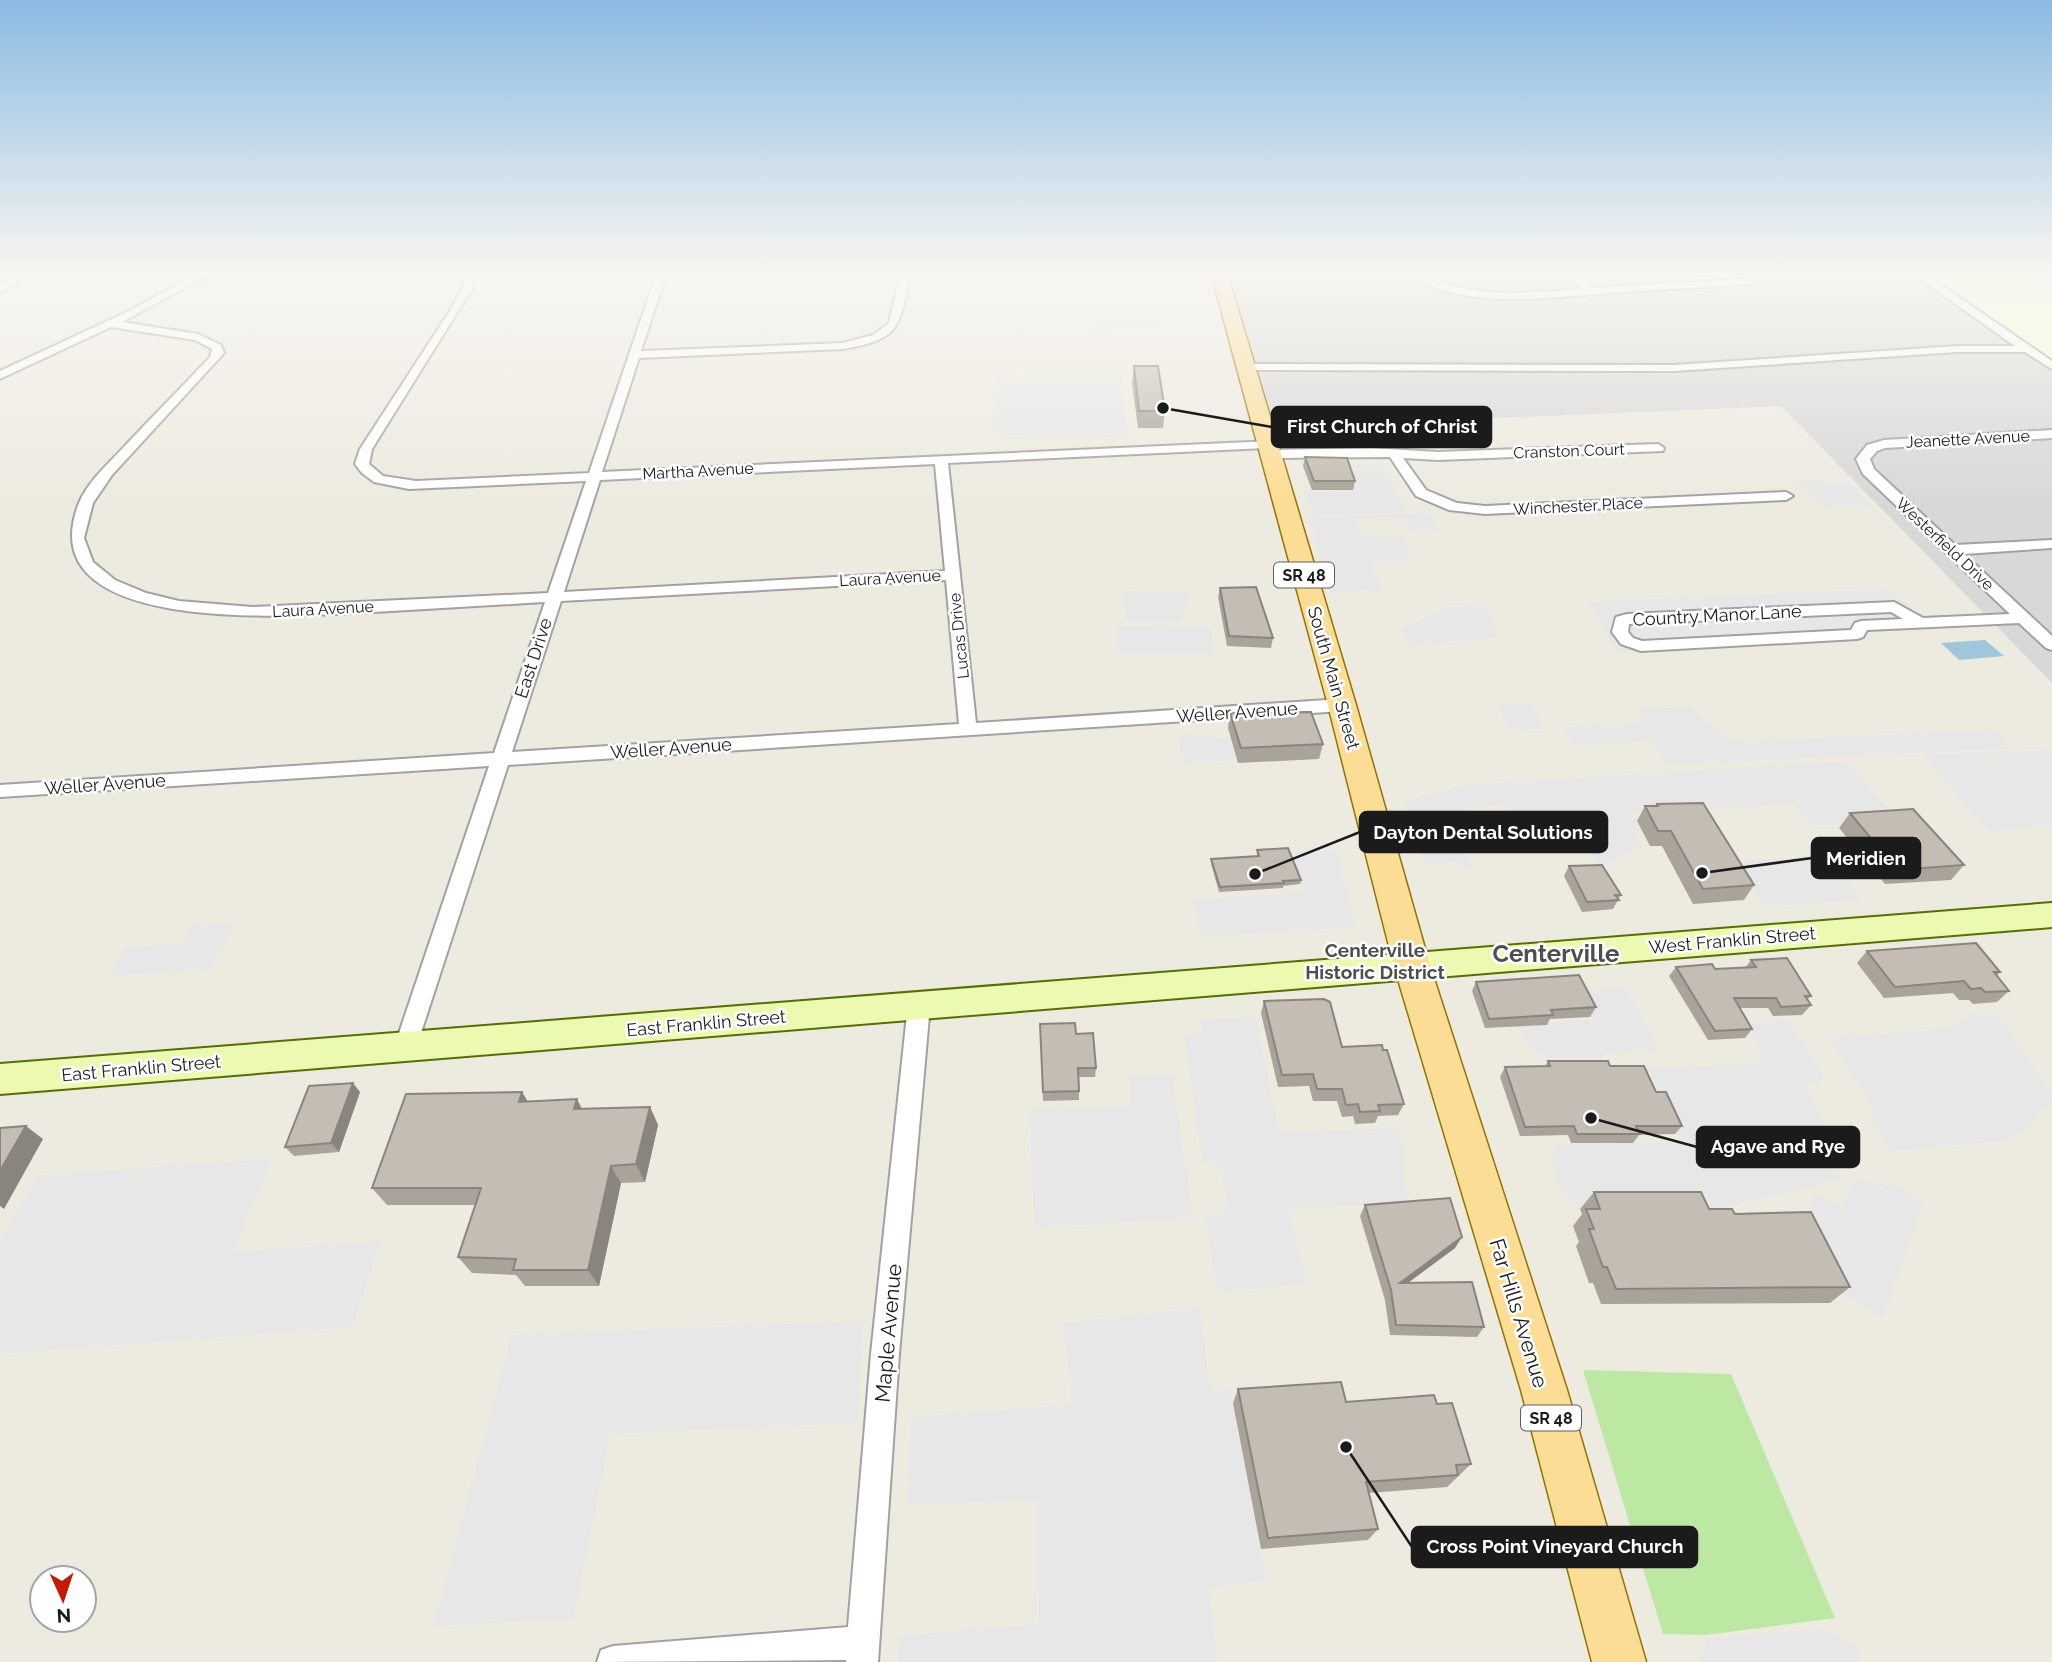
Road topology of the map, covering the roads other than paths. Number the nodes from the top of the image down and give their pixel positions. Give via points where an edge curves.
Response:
1 (61, 347) edge
2 (216, 347) edge
3 (432, 347) edge
4 (638, 347) edge
5 (830, 347) edge
6 (1239, 347) edge
7 (2024, 347) edge
8 (2028, 349) junction
9 (635, 355) junction
10 (2052, 366) edge
11 (1245, 367) junction
12 (0, 375) edge
13 (2052, 434) edge
14 (1884, 444) joint
15 (1658, 447) dead end
16 (1268, 449) junction
17 (1394, 454) junction
18 (942, 459) junction
19 (595, 476) junction
20 (1786, 496) dead end
21 (2052, 544) edge
22 (1952, 550) junction
23 (953, 575) junction
24 (554, 597) junction
25 (2023, 618) junction
26 (1920, 623) junction
27 (2052, 645) edge
28 (1342, 705) junction
29 (968, 729) junction
30 (500, 759) junction
31 (0, 791) edge
32 (2052, 915) edge
33 (1412, 966) junction
34 (919, 1005) junction
35 (405, 1048) junction
36 (0, 1079) edge
37 (863, 1652) edge
38 (613, 1662) edge
39 (1619, 1662) edge

1 - 12 street
2 - 24 street, Laura Avenue via 218,353 98,483 84,507 78,527 79,549 96,573 141,597 175,606 242,612
3 - 19 street, Martha Avenue via 366,449 362,464 366,471 387,481 416,485
4 - 9 street, East Drive
5 - 9 street
6 - 11 main road, South Main Street / SR 48
7 - 8 street
8 - 10 street
8 - 11 street via 1957,349 1648,368
9 - 19 street, East Drive
11 - 16 main road, South Main Street / SR 48
13 - 14 street, Jeanette Avenue
14 - 22 street, Westerfield Drive via 1866,453 1868,471
15 - 17 street, Cranston Court
16 - 17 street, Cranston Court
16 - 18 street, Martha Avenue
16 - 28 main road, South Main Street / SR 48
17 - 20 street, Winchester Place via 1421,493 1454,507
18 - 19 street, Martha Avenue
18 - 23 street, Lucas Drive
19 - 24 street, East Drive
21 - 22 street
22 - 25 street, Westerfield Drive
23 - 24 street, Laura Avenue
23 - 29 street, Lucas Drive
24 - 30 street, East Drive
25 - 26 street, Country Manor Lane
25 - 27 street, Westerfield Drive
26 - 26 street, Country Manor Lane via 1861,626 1857,634 1641,646 1627,641 1620,632 1622,620 1627,619 1894,607
28 - 29 street, Weller Avenue
28 - 33 main road, South Main Street / SR 48
29 - 30 street, Weller Avenue
30 - 31 street, Weller Avenue
30 - 35 street, East Drive
32 - 33 street, West Franklin Street
33 - 34 street, East Franklin Street
33 - 39 main road, Far Hills Avenue / SR 48 via 1544,1390
34 - 35 street, East Franklin Street
34 - 37 street, Maple Avenue via 885,1354
35 - 36 street, East Franklin Street
37 - 38 street

